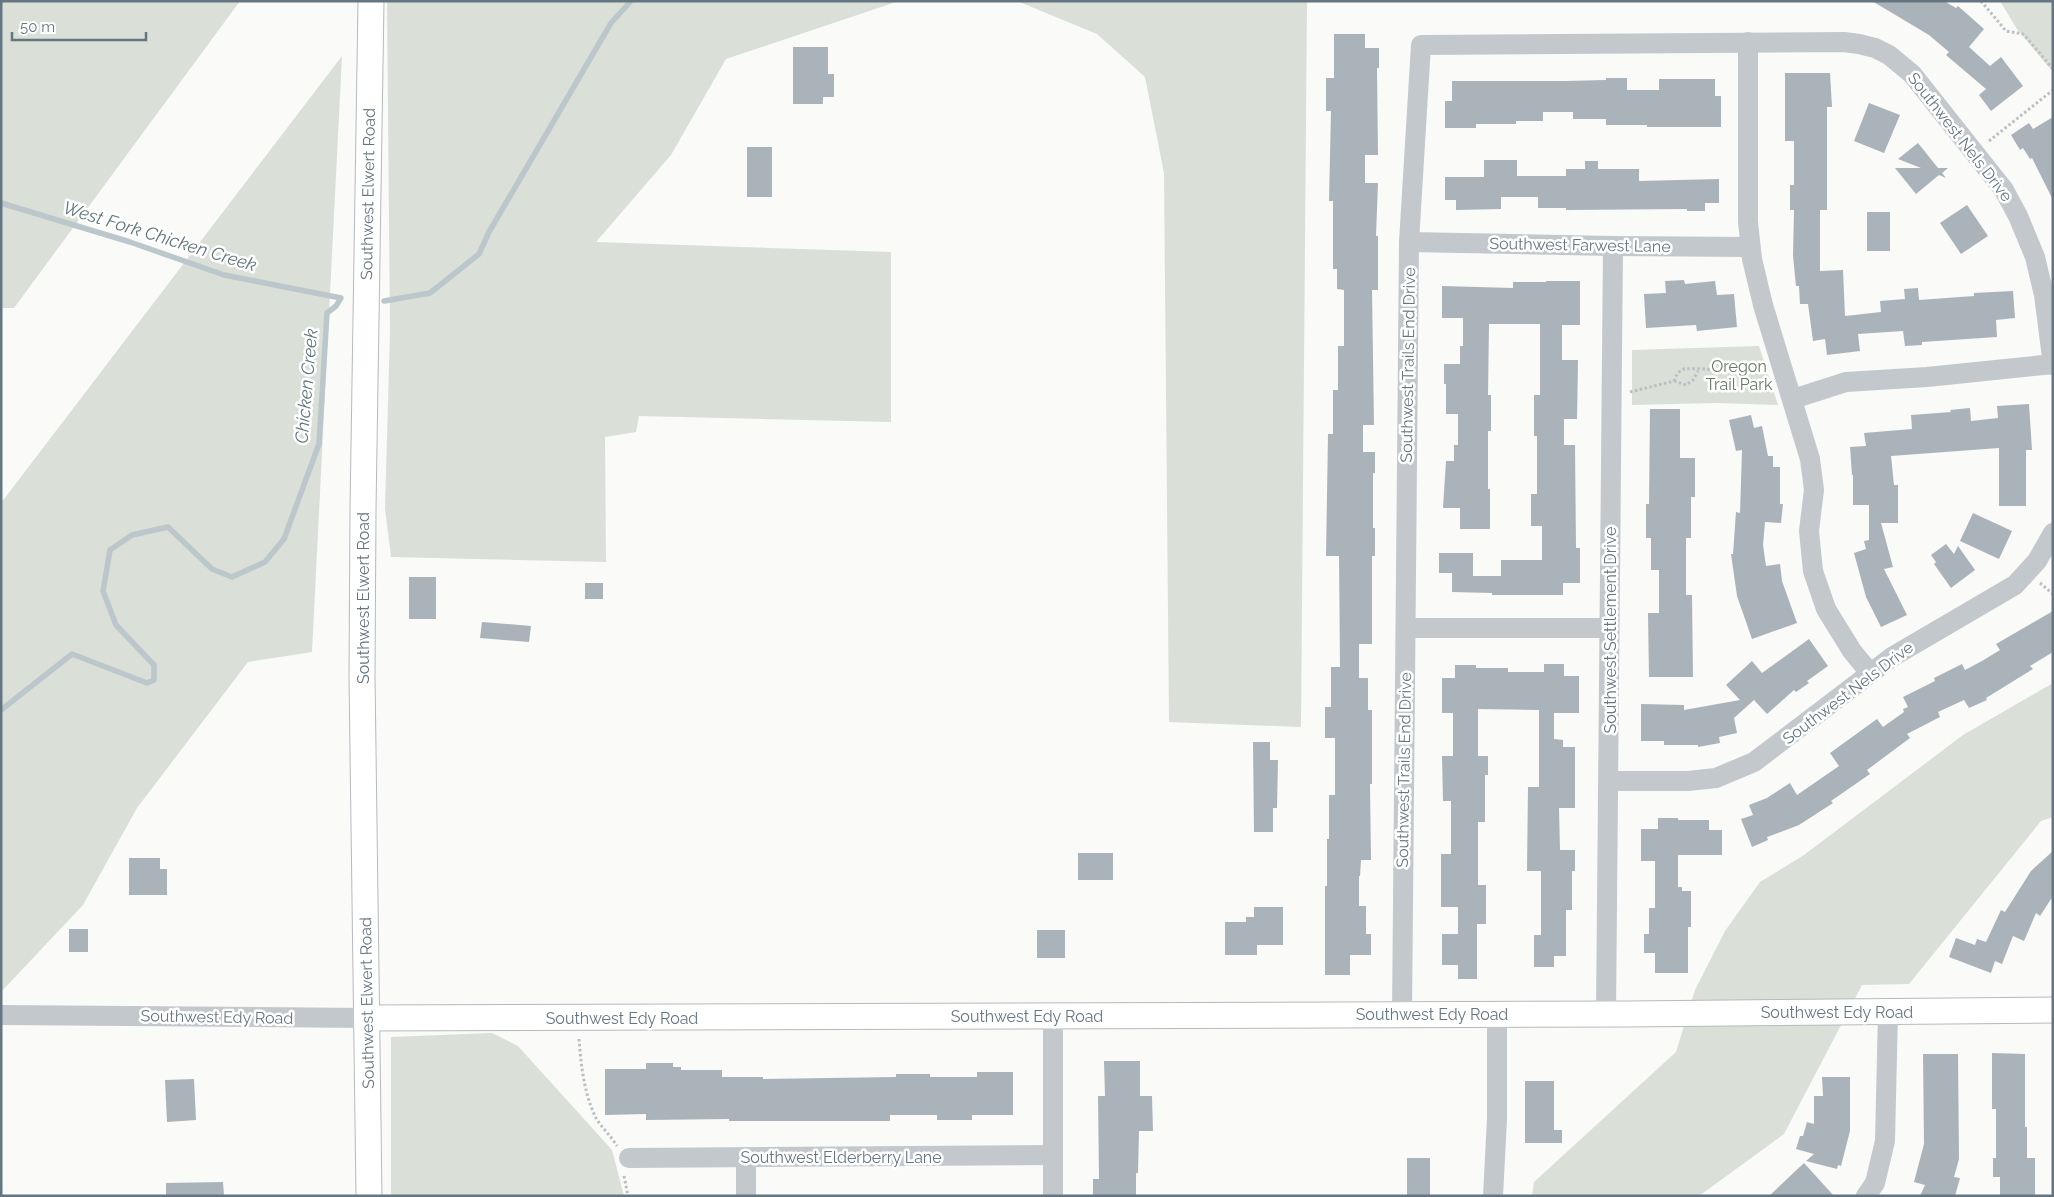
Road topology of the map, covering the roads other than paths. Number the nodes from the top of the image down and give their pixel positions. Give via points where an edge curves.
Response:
1 (371, 1) edge
2 (1748, 42) junction
3 (1409, 242) junction
4 (1613, 246) junction
5 (1750, 247) junction
6 (2053, 364) edge
7 (1791, 393) junction
8 (2053, 533) edge
9 (1406, 628) junction
10 (1608, 628) junction
11 (1870, 673) junction
12 (1609, 781) junction
13 (2053, 1010) edge
14 (1888, 1012) junction
15 (1606, 1013) junction
16 (1402, 1014) junction
17 (1497, 1014) junction
18 (1, 1015) edge
19 (1053, 1016) junction
20 (367, 1018) junction
21 (1053, 1155) junction
22 (746, 1158) junction
23 (623, 1159) road end
24 (369, 1196) edge
25 (746, 1196) edge
26 (1053, 1196) edge
27 (1493, 1196) edge
28 (1866, 1196) edge

1 - 20 main road, Southwest Elwert Road via 362,578
2 - 3 street, Southwest Trails End Drive via 1421,45
2 - 5 street
2 - 6 street, Southwest Nels Drive via 1859,44 1889,55 1912,74 2004,190 2018,216 2035,257 2044,295
3 - 4 street, Southwest Farwest Lane
3 - 9 street, Southwest Trails End Drive
4 - 5 street, Southwest Farwest Lane
4 - 10 street, Southwest Settlement Drive
5 - 7 street via 1763,305
6 - 7 street via 1846,382
7 - 11 street via 1813,473 1809,531 1813,571 1826,609
8 - 11 street, Southwest Nels Drive via 2038,561 2015,585 1940,627
9 - 10 street
9 - 16 street, Southwest Trails End Drive
10 - 12 street, Southwest Settlement Drive
11 - 12 street, Southwest Nels Drive via 1770,751 1737,770 1716,778 1688,781
12 - 15 street, Southwest Settlement Drive
13 - 14 main road, Southwest Edy Road
14 - 15 main road, Southwest Edy Road
14 - 28 street via 1885,1141 1875,1183
15 - 17 main road, Southwest Edy Road
16 - 17 main road, Southwest Edy Road
16 - 19 main road, Southwest Edy Road
17 - 27 street
18 - 20 street, Southwest Edy Road
19 - 20 main road, Southwest Edy Road
19 - 21 street
20 - 24 main road, Southwest Elwert Road
21 - 22 street, Southwest Elderberry Lane
21 - 26 street
22 - 23 street, Southwest Elderberry Lane
22 - 25 street

